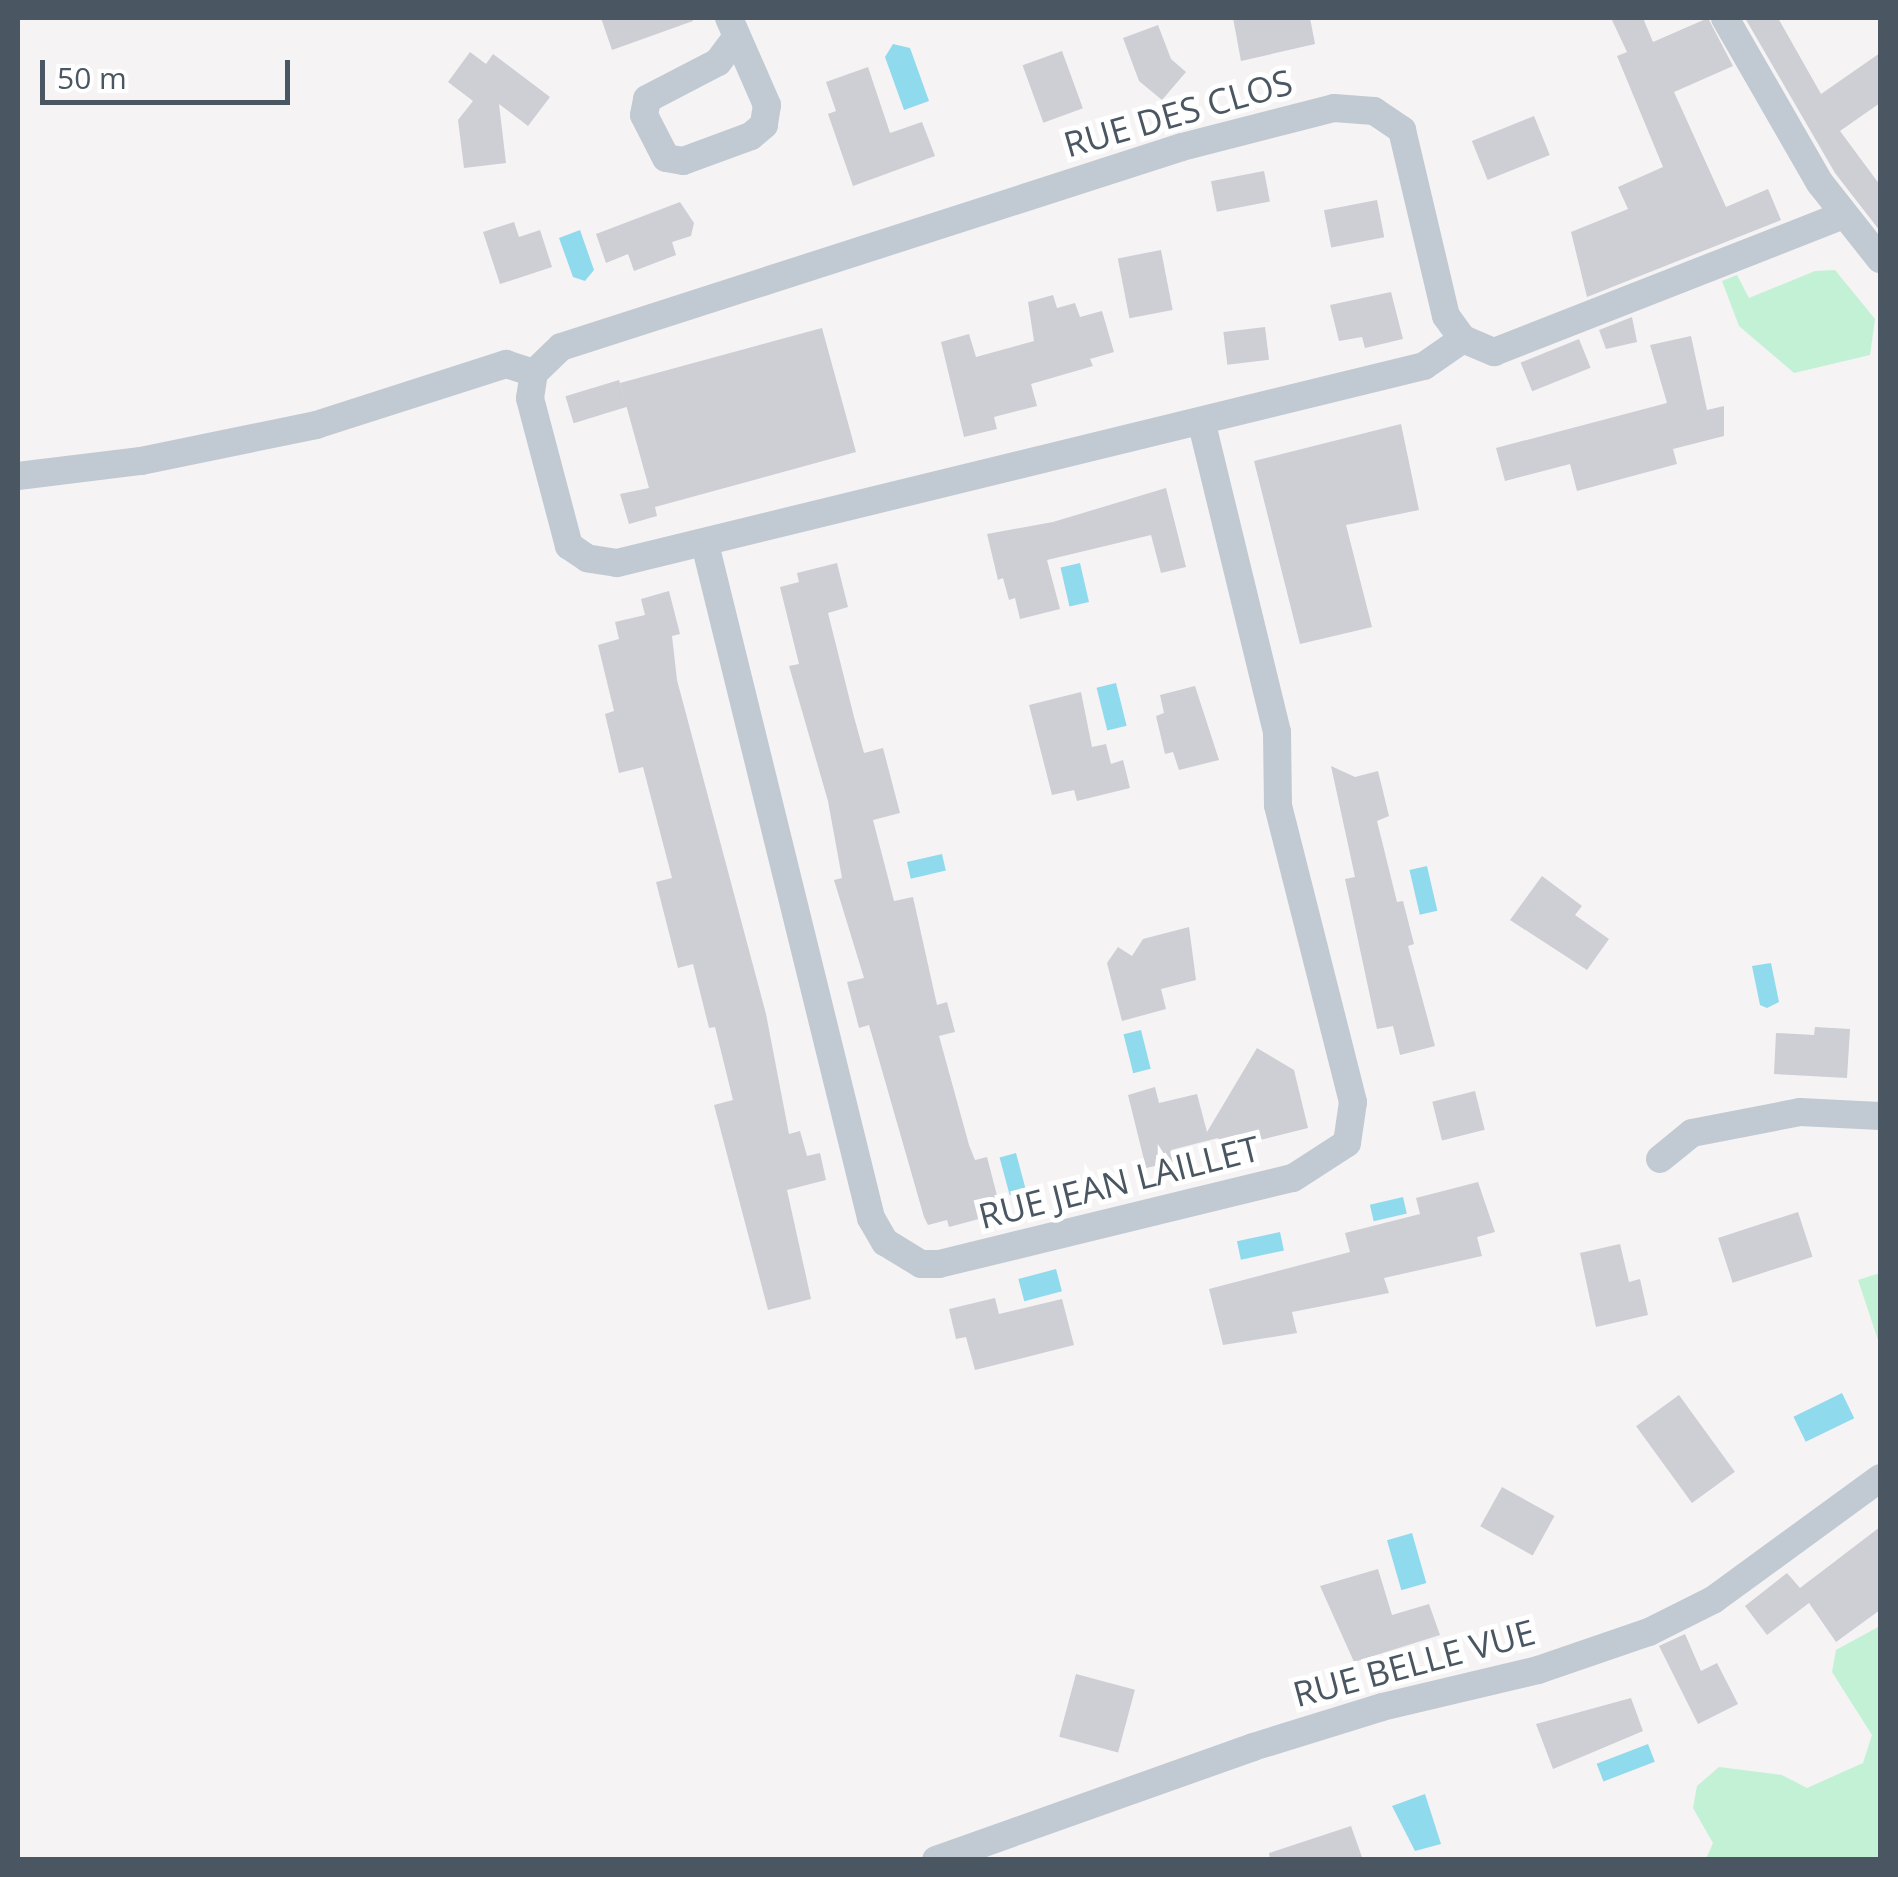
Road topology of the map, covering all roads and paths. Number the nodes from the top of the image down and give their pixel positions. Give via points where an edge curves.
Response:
1 (1725, 18) edge
2 (733, 28) edge
3 (1844, 215) junction
4 (1880, 259) edge
5 (1463, 339) junction
6 (534, 373) junction
7 (1202, 421) junction
8 (18, 476) edge
9 (705, 544) junction
10 (1880, 1116) edge
11 (1660, 1159) dead end
12 (1880, 1478) edge
13 (936, 1860) edge

1 - 3 street
2 - 2 street via 718,62 647,99 644,115 666,158 683,160 752,136 764,125 766,106
3 - 4 street
3 - 5 street via 1508,350 1494,352
5 - 6 street, RUE DES CLOS via 1446,316 1410,147 1390,119 1355,106 1182,147 823,260 561,347
5 - 7 street via 1424,366
6 - 8 street via 506,364 316,424 140,462
6 - 9 street via 530,398 569,546 617,564
7 - 9 street
7 - 9 street, RUE JEAN LAILLET via 1277,732 1278,804 1353,1102 1347,1143 1293,1178 940,1264 922,1264 885,1242 871,1218
10 - 11 street via 1800,1112 1692,1133
12 - 13 street, RUE BELLE VUE via 1713,1600 1649,1632 1538,1670 1382,1706

